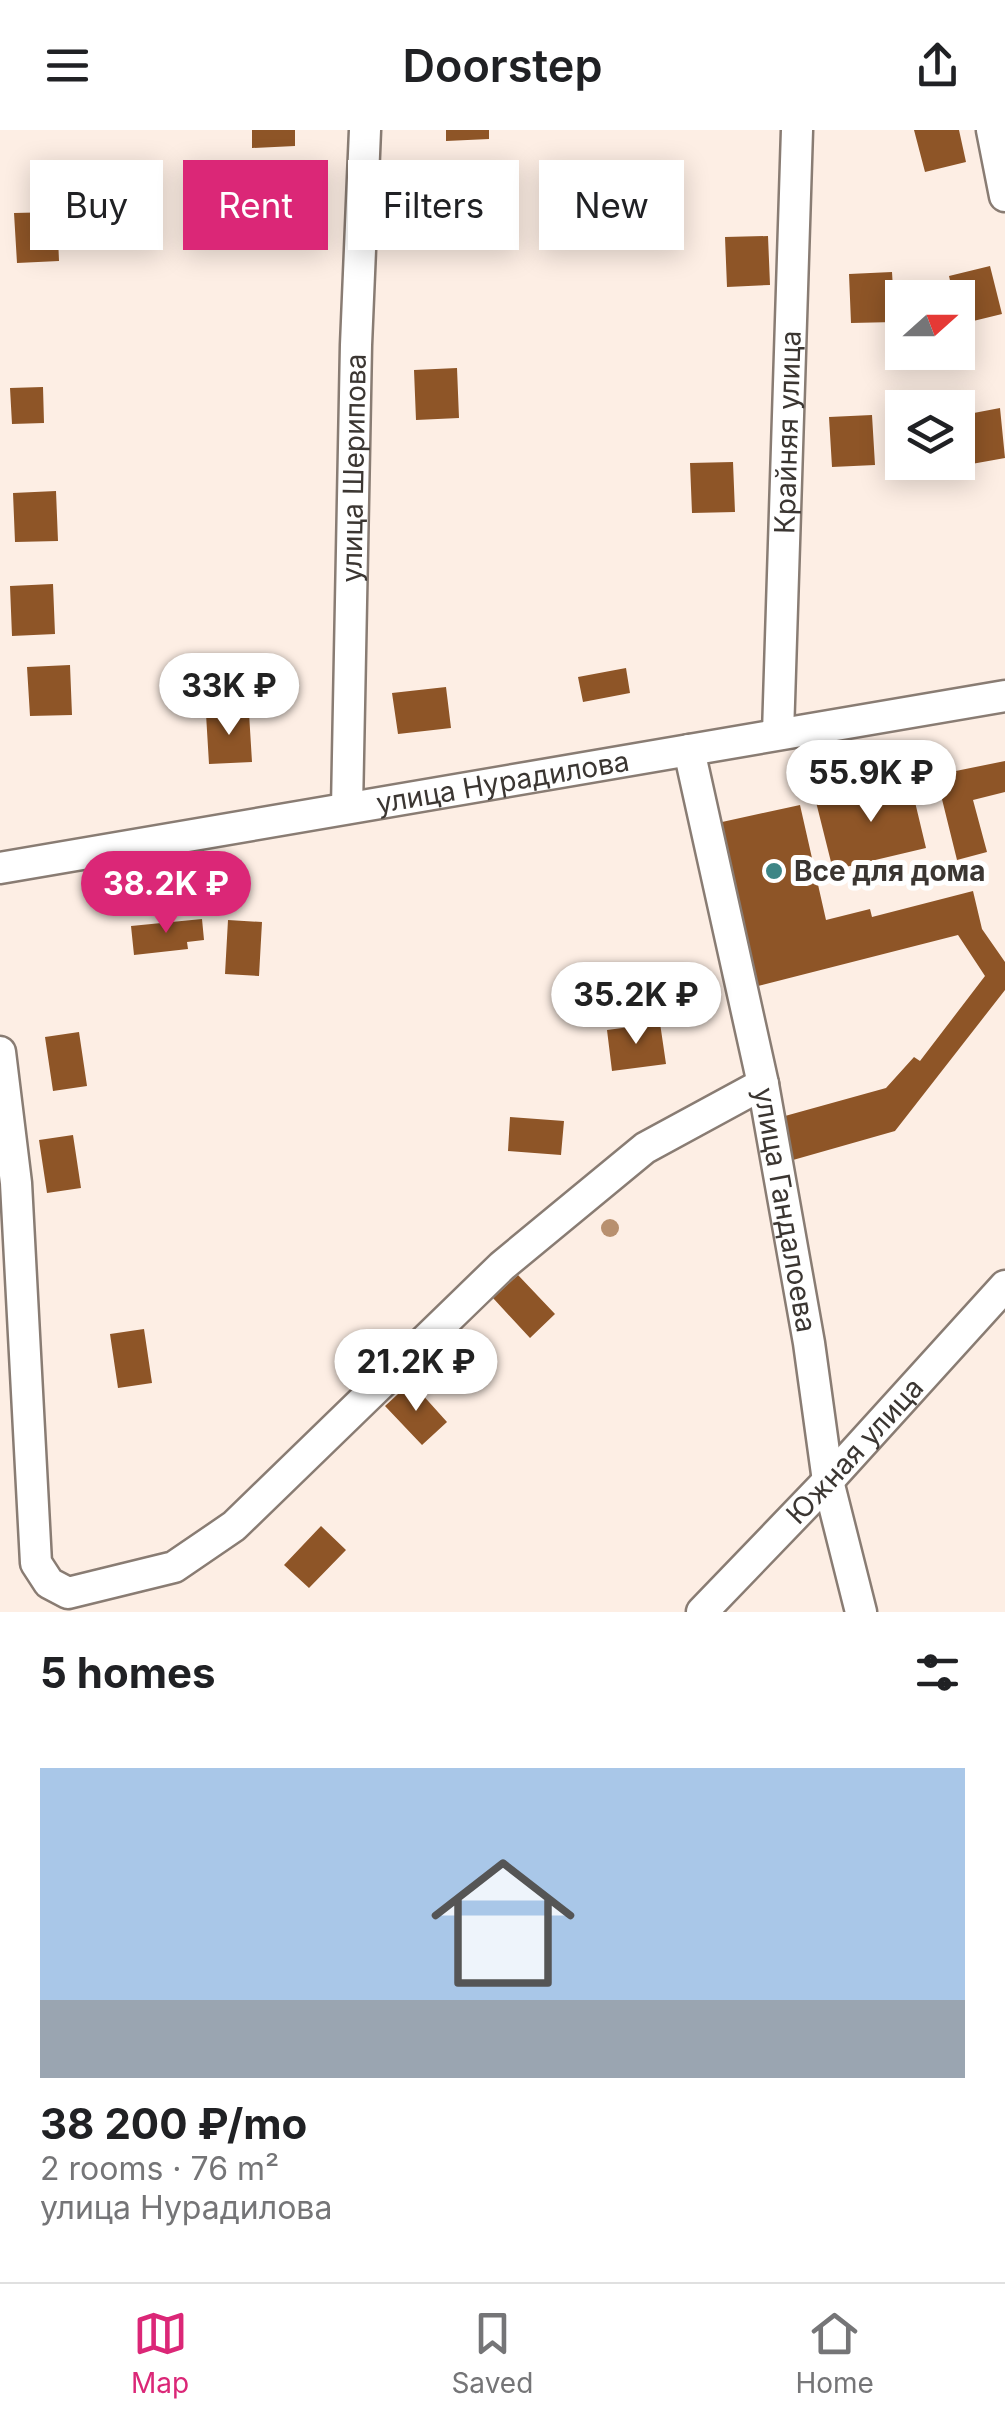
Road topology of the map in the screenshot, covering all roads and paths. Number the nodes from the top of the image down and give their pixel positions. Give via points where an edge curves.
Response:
1 (365, 130) edge
2 (798, 130) edge
3 (992, 130) edge
4 (1005, 196) edge
5 (1005, 696) edge
6 (778, 734) junction
7 (689, 750) junction
8 (348, 808) junction
9 (0, 868) edge
10 (0, 1052) edge
11 (763, 1084) junction
12 (1005, 1286) edge
13 (828, 1481) junction
14 (702, 1612) edge
15 (861, 1612) edge

1 - 8 street, улица Шерипова
2 - 6 street, Крайняя улица
3 - 4 street
5 - 6 street, улица Нурадилова
6 - 7 street, улица Нурадилова
7 - 8 street, улица Нурадилова
7 - 11 street, улица Гандалоева
8 - 9 street, улица Нурадилова
10 - 11 street via 16,1182 36,1564 49,1583 68,1593 174,1567 234,1526 502,1266 645,1148
11 - 13 street, улица Гандалоева
12 - 13 street, Южная улица
13 - 14 street, Южная улица
13 - 15 street, улица Гандалоева

